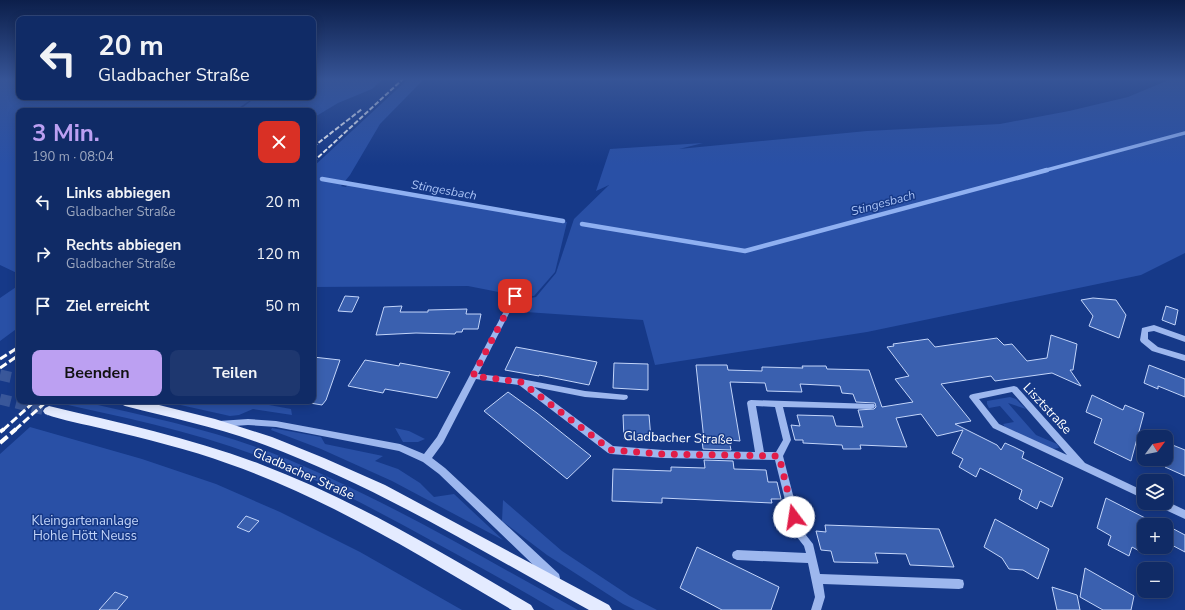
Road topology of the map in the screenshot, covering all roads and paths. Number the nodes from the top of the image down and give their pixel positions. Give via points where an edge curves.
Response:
1 (515, 296) dead end
2 (1185, 339) edge
3 (1185, 358) edge
4 (473, 376) junction
5 (521, 382) junction
6 (624, 397) dead end
7 (138, 404) edge
8 (778, 404) junction
9 (871, 406) dead end
10 (49, 411) tunnel mouth
11 (215, 424) junction
12 (760, 455) junction
13 (779, 456) junction
14 (426, 459) junction
15 (1082, 466) junction
16 (1137, 492) edge
17 (1173, 509) edge
18 (1185, 515) edge
19 (737, 555) dead end
20 (812, 558) junction
21 (816, 579) junction
22 (959, 584) dead end
23 (565, 588) junction
24 (526, 610) edge
25 (604, 610) edge
26 (816, 610) edge

1 - 4 street
2 - 3 street via 1154,328 1145,330 1144,334 1144,340 1155,349
4 - 5 street, Gladbacher Straße
4 - 14 street via 440,440
5 - 6 street, Gladbacher Straße via 584,394
5 - 12 street, Gladbacher Straße via 611,450 663,454
7 - 11 main road, Gladbacher Straße
8 - 9 street
8 - 12 street via 751,403
8 - 13 street via 787,440
10 - 24 main road, Gladbacher Straße via 206,450 256,468 362,516
11 - 14 street, Gladbacher Straße via 276,424 400,448
11 - 23 main road, Gladbacher Straße via 268,441 380,489
12 - 13 street, Gladbacher Straße
13 - 20 street via 798,532 808,544
14 - 23 street, Gladbacher Straße via 442,471
15 - 15 street, Lisztstraße via 996,426 973,397 1014,389
15 - 16 street, Lisztstraße
17 - 18 street
19 - 20 street
20 - 21 street
21 - 22 street
21 - 26 street via 820,597
23 - 25 main road, Gladbacher Straße

